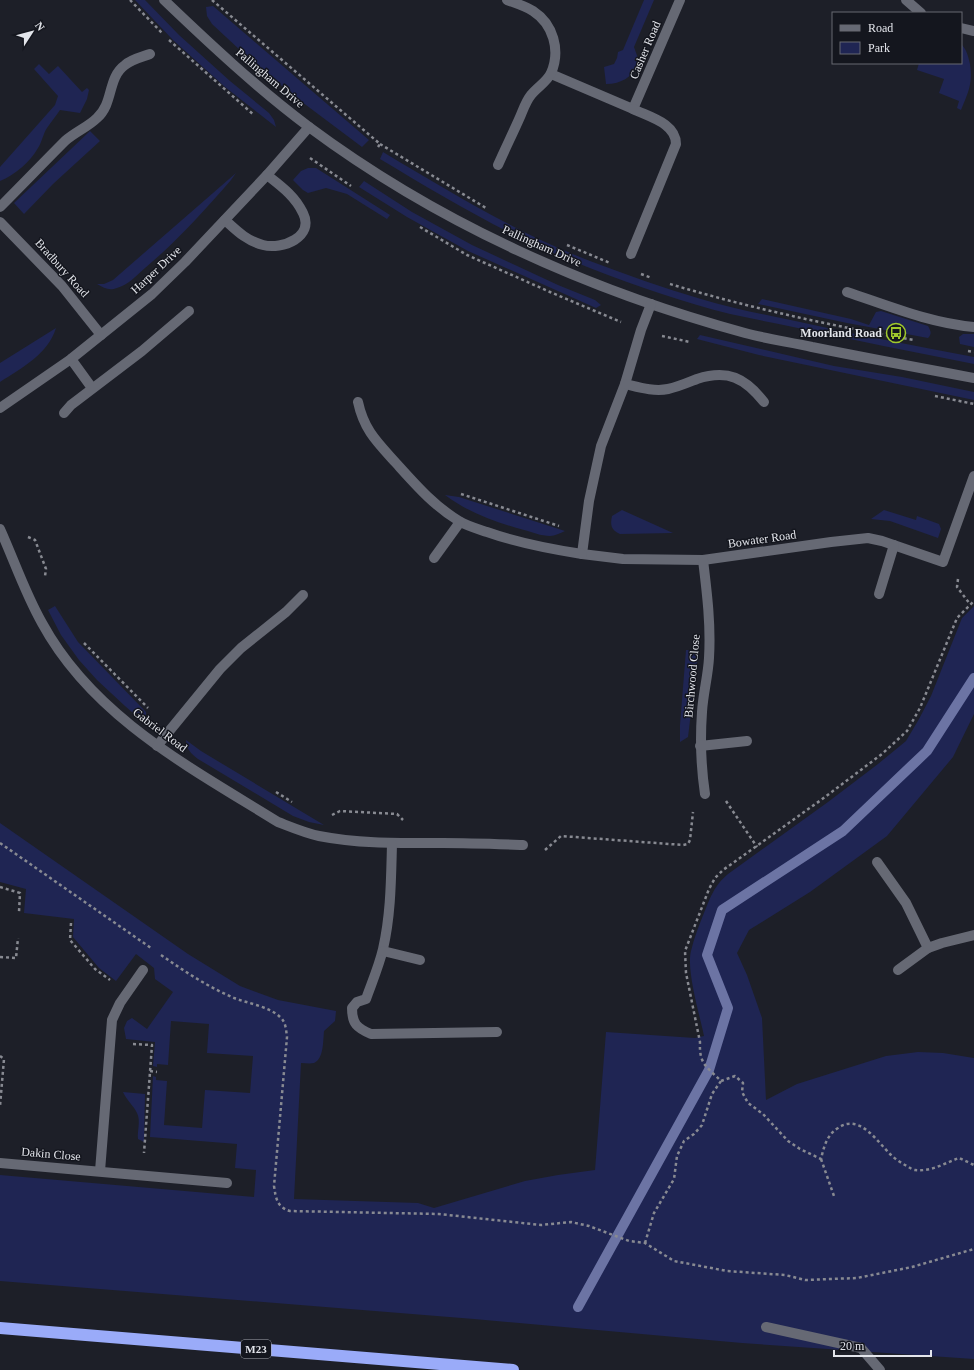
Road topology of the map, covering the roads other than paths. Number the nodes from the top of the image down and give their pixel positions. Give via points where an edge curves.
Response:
1 (164, 0) edge
2 (507, 0) edge
3 (680, 0) edge
4 (906, 0) edge
5 (920, 12) edge
6 (962, 28) edge
7 (973, 31) dead end
8 (150, 54) dead end
9 (551, 74) junction
10 (633, 109) junction
11 (309, 127) junction
12 (498, 165) dead end
13 (267, 175) junction
14 (0, 207) edge
15 (225, 220) junction
16 (0, 222) edge
17 (631, 254) dead end
18 (847, 292) dead end
19 (650, 304) junction
20 (189, 311) dead end
21 (974, 327) edge
22 (101, 335) junction
23 (71, 359) junction
24 (974, 378) edge
25 (625, 384) junction
26 (92, 388) junction
27 (358, 402) dead end
28 (764, 402) dead end
29 (0, 408) edge
30 (64, 413) dead end
31 (974, 476) edge
32 (460, 522) junction
33 (0, 529) edge
34 (894, 545) junction
35 (582, 554) junction
36 (434, 558) dead end
37 (703, 560) junction
38 (879, 594) dead end
39 (303, 595) dead end
40 (747, 741) dead end
41 (157, 746) junction
42 (700, 746) junction
43 (705, 794) dead end
44 (392, 844) junction
45 (522, 845) dead end
46 (877, 862) dead end
47 (974, 935) edge
48 (928, 948) junction
49 (383, 951) junction
50 (420, 960) dead end
51 (143, 970) dead end
52 (898, 970) dead end
53 (497, 1032) dead end
54 (0, 1163) edge
55 (100, 1171) junction
56 (227, 1183) dead end
57 (766, 1327) dead end
58 (0, 1328) edge
59 (513, 1370) edge
60 (880, 1370) edge

1 - 11 street, Pallingham Drive via 237,68
2 - 9 street via 531,10 542,18 550,29 555,49
3 - 10 street, Casher Road
4 - 5 street
6 - 7 street
8 - 14 street via 134,60 117,72 105,110 97,119 66,140
9 - 10 street
9 - 12 street via 531,95
10 - 17 street via 668,126 676,138 676,144
11 - 13 street, Harper Drive
11 - 19 street, Pallingham Drive via 378,175 452,217 521,252
13 - 15 street, Harper Drive
13 - 15 street via 298,204 306,224 303,233 297,239 288,242 264,245 243,236
15 - 22 street, Harper Drive via 152,294
16 - 22 street, Bradbury Road via 62,286
18 - 21 street via 927,318
19 - 24 street, Pallingham Drive via 746,333
19 - 25 street
20 - 26 street via 142,351
22 - 23 street, Harper Drive
23 - 26 street
23 - 29 street, Harper Drive
25 - 28 street via 666,390 699,379 723,375 748,384
25 - 35 street via 601,446 589,501
26 - 30 street
27 - 32 street, Bowater Road via 361,417 372,436 423,492
31 - 34 street, Bowater Road via 942,562
32 - 35 street, Bowater Road via 501,537
32 - 36 street
33 - 41 street, Gabriel Road via 42,624 70,666 93,693
34 - 37 street, Bowater Road via 868,538 854,539
34 - 38 street
35 - 37 street, Bowater Road via 623,559
37 - 42 street, Birchwood Close via 710,641
39 - 41 street via 220,669
40 - 42 street
41 - 44 street, Gabriel Road via 278,822 318,836
42 - 43 street, Birchwood Close
44 - 45 street, Gabriel Road
44 - 49 street via 388,918
46 - 48 street via 906,903
47 - 48 street
48 - 52 street
49 - 50 street
49 - 53 street via 366,999 357,1002 352,1008 352,1017 363,1031 371,1034
51 - 55 street via 115,1010 112,1020
54 - 55 street, Dakin Close
55 - 56 street, Dakin Close
57 - 60 street via 861,1348
58 - 59 highway, M23

